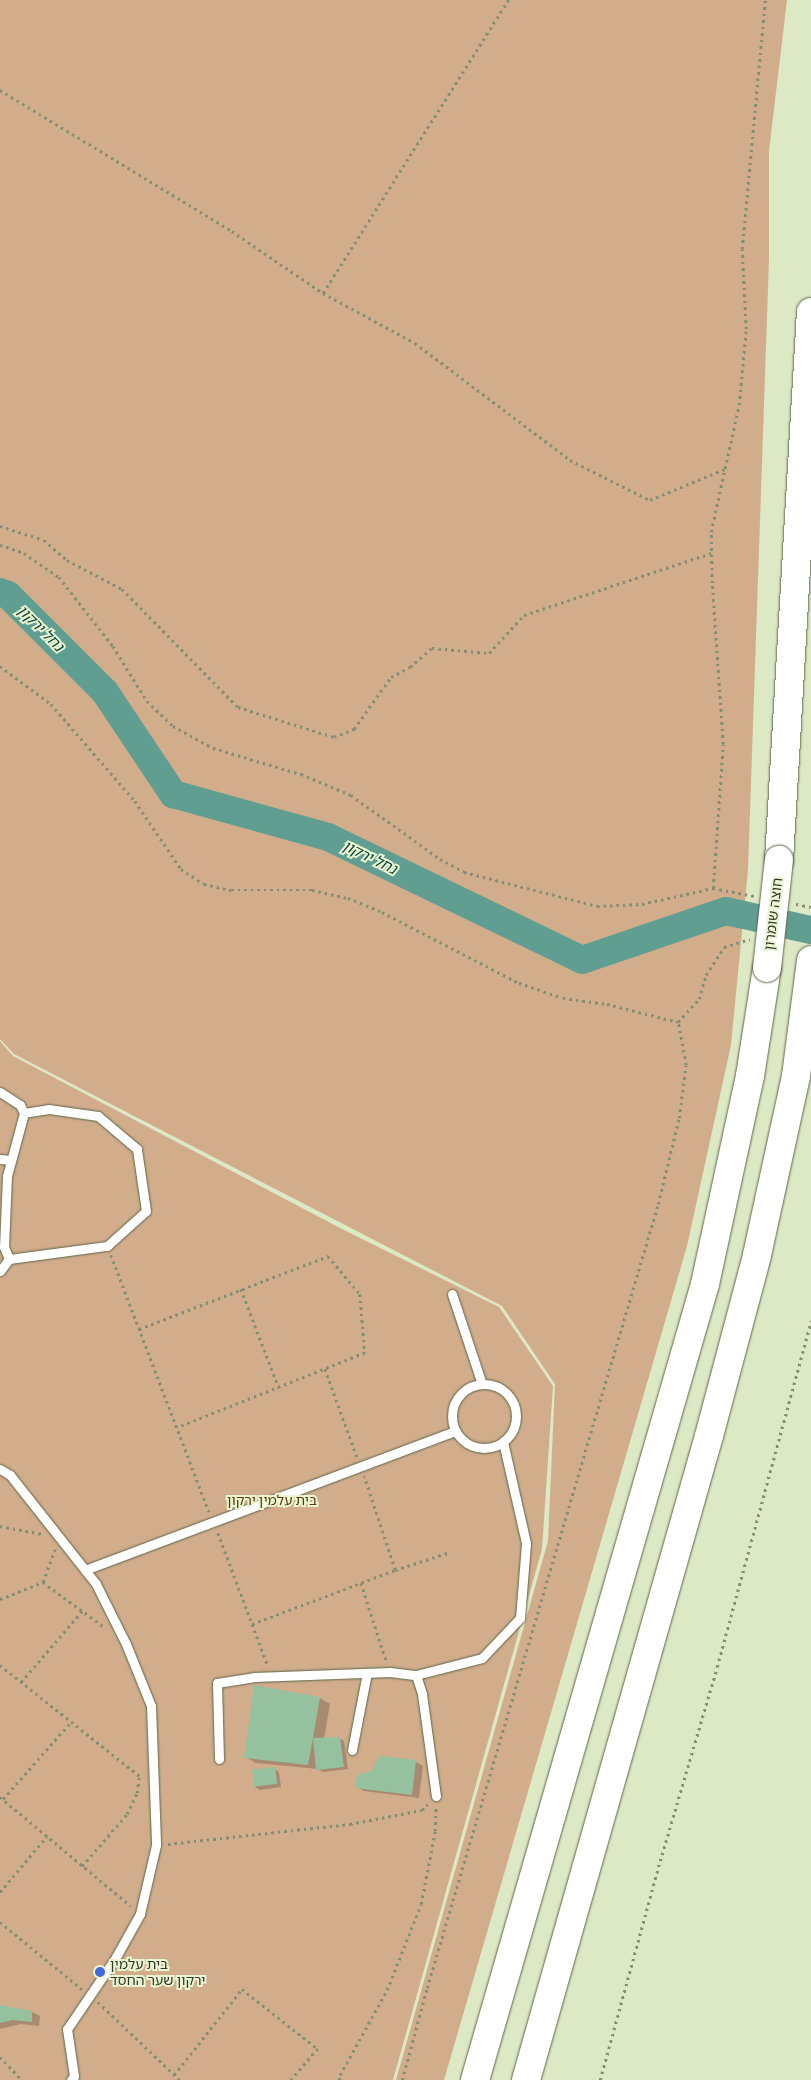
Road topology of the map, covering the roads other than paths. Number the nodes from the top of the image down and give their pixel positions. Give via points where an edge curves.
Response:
1 (811, 312) edge
2 (810, 967) edge
3 (0, 1092) edge
4 (24, 1113) junction
5 (0, 1159) edge
6 (11, 1160) junction
7 (10, 1259) junction
8 (0, 1271) edge
9 (452, 1294) dead end
10 (482, 1384) junction
11 (455, 1431) junction
12 (503, 1442) junction
13 (0, 1469) edge
14 (85, 1570) junction
15 (367, 1673) junction
16 (416, 1676) junction
17 (352, 1750) dead end
18 (219, 1759) dead end
19 (436, 1796) road end
20 (71, 2080) edge
21 (475, 2080) edge
22 (526, 2080) edge

1 - 21 highway, חוצה שומרון, bridge via 779,860 750,1076 705,1284
2 - 22 highway via 796,1076 757,1255
3 - 4 lane via 20,1104
4 - 6 lane
4 - 7 lane via 49,1109 98,1116 137,1149 146,1211 107,1246
5 - 6 lane
6 - 7 lane via 7,1176 4,1247
7 - 8 lane
9 - 10 lane
10 - 11 lane via 459,1396 453,1408
10 - 12 lane via 495,1386 512,1402 514,1424
11 - 12 lane via 471,1446 493,1447
11 - 14 lane
12 - 16 lane via 526,1543 520,1618 482,1658
13 - 14 lane via 10,1476
14 - 20 lane via 96,1584 126,1644 151,1706 156,1845 140,1914 116,1958 68,2029 74,2076
15 - 16 lane
15 - 17 lane
15 - 18 lane via 272,1676 217,1684
16 - 19 lane via 422,1694

